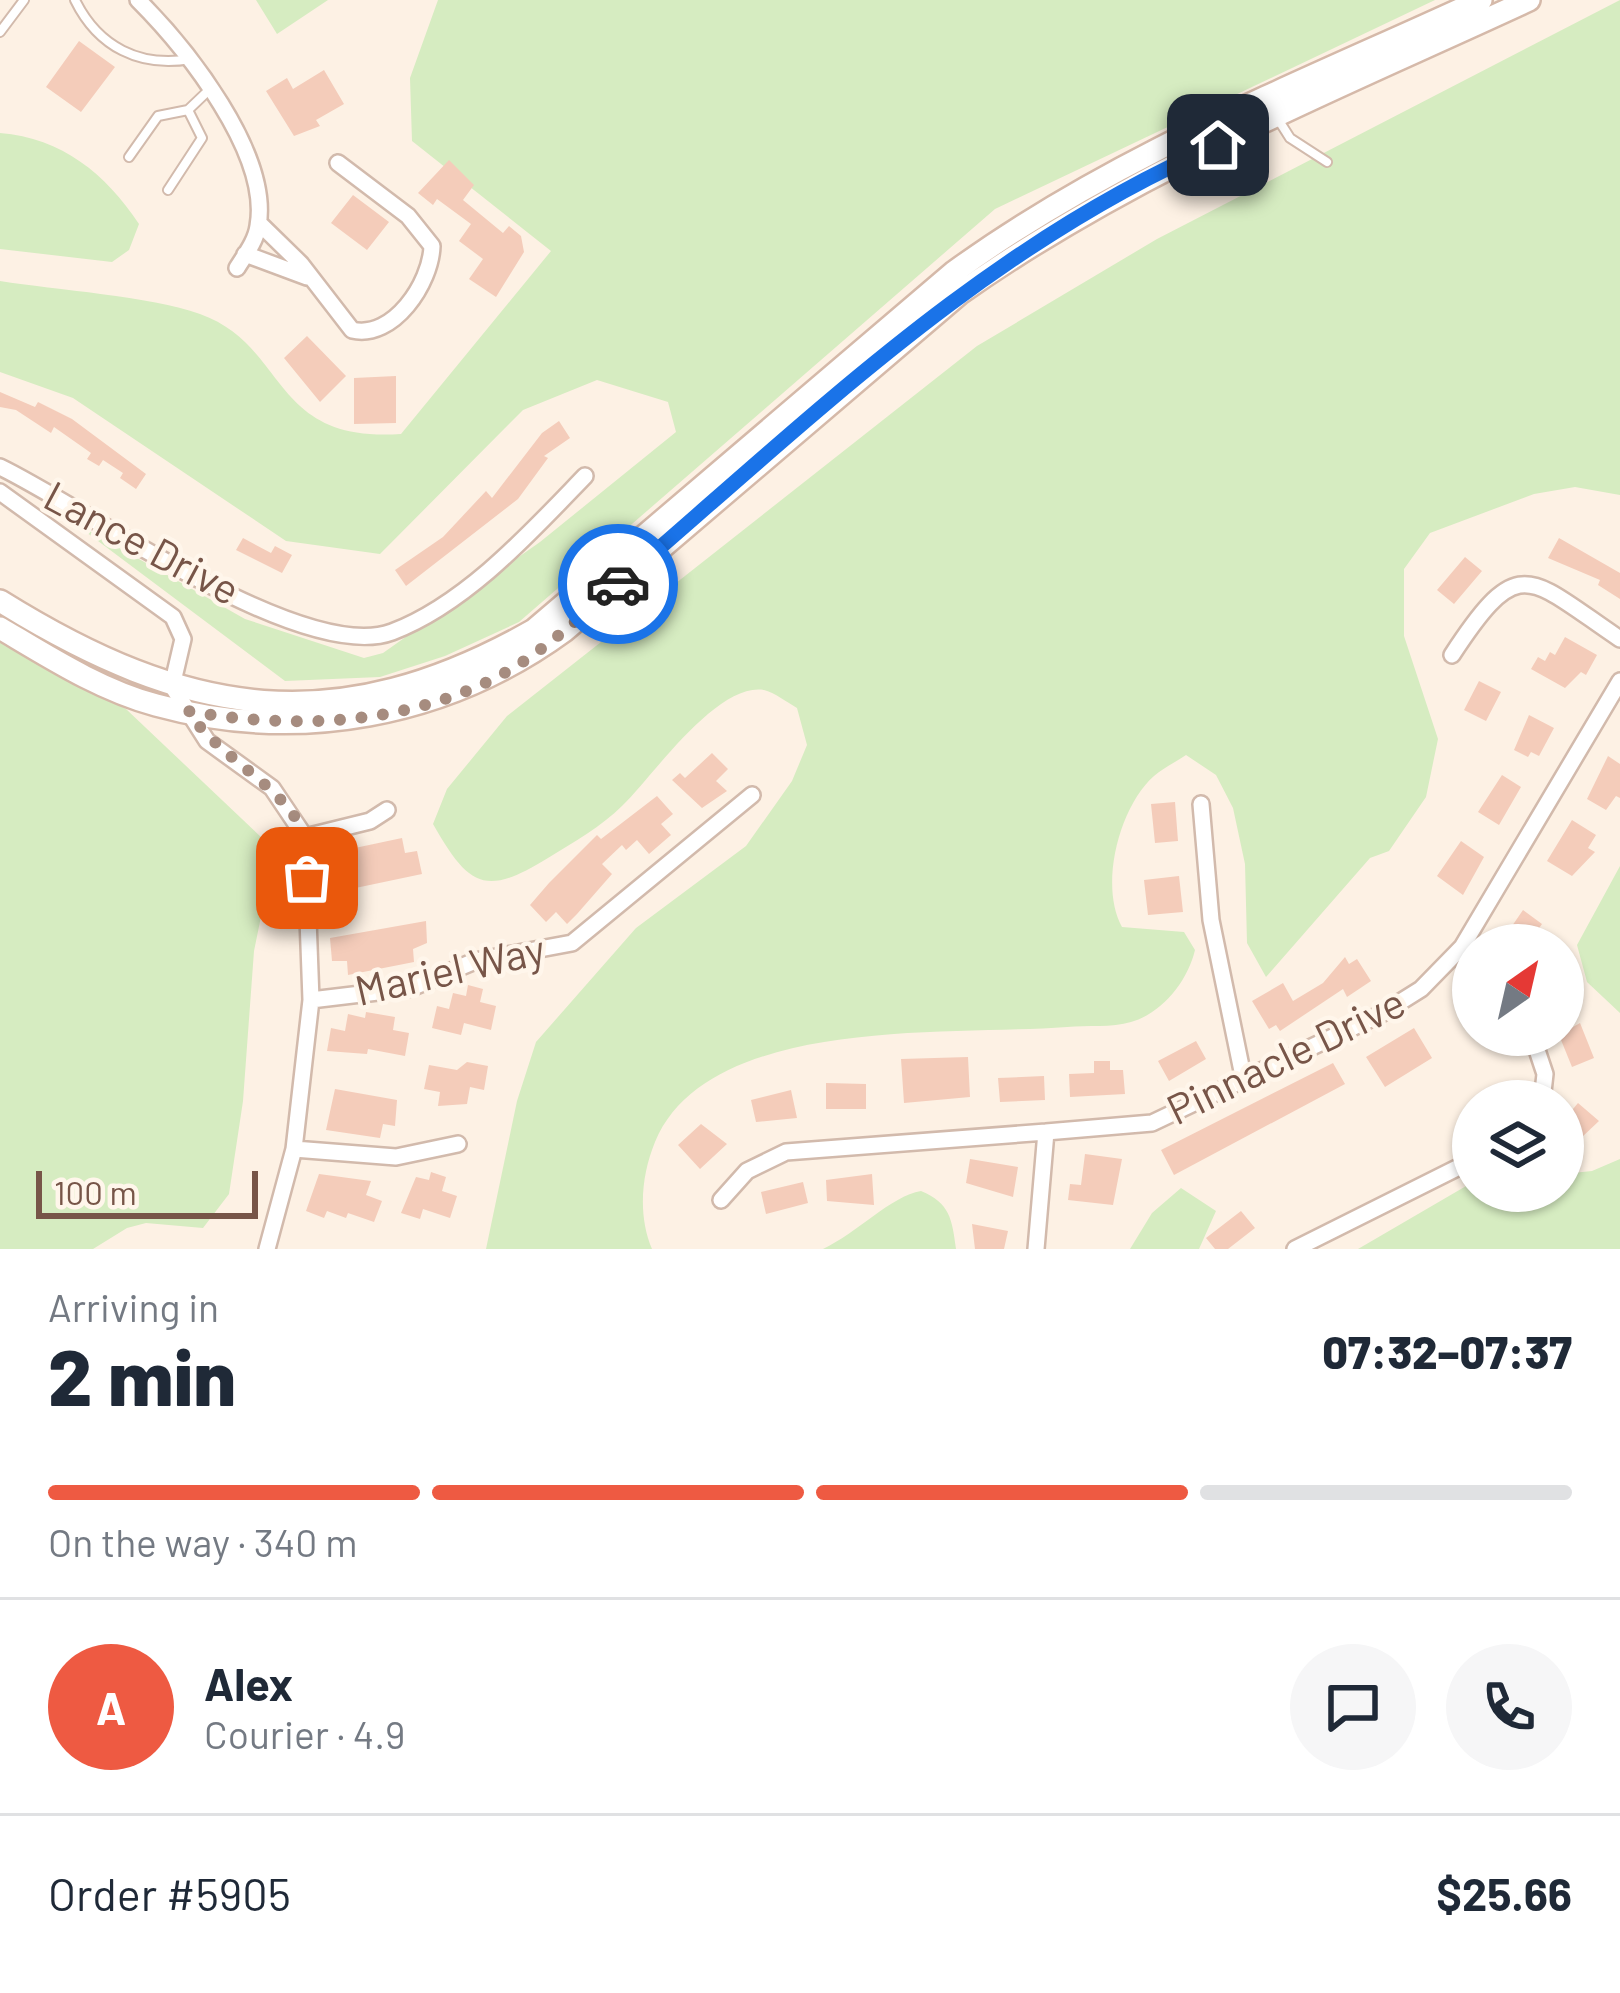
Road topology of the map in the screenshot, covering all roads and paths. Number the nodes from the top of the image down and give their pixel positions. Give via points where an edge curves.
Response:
1 (24, 0) edge
2 (75, 0) edge
3 (138, 0) edge
4 (1481, 0) edge
5 (1529, 0) edge
6 (0, 32) edge
7 (191, 59) junction
8 (210, 88) junction
9 (1272, 109) junction
10 (188, 110) junction
11 (129, 158) dead end
12 (1328, 162) dead end
13 (338, 163) dead end
14 (168, 190) dead end
15 (259, 223) junction
16 (309, 278) junction
17 (947, 291) junction
18 (0, 467) edge
19 (585, 476) dead end
20 (0, 492) edge
21 (0, 601) edge
22 (0, 628) edge
23 (1620, 639) edge
24 (1451, 655) dead end
25 (1620, 681) edge
26 (172, 686) junction
27 (188, 711) junction
28 (752, 795) dead end
29 (1201, 804) dead end
30 (387, 810) dead end
31 (305, 837) junction
32 (1484, 924) edge
33 (1452, 965) edge
34 (311, 1000) junction
35 (1243, 1076) junction
36 (1046, 1132) junction
37 (458, 1144) dead end
38 (294, 1148) junction
39 (1452, 1170) edge
40 (721, 1200) dead end
41 (267, 1249) edge
42 (1036, 1249) edge
43 (1295, 1249) edge

1 - 6 lane
2 - 7 lane via 127,54 148,62
3 - 7 street
4 - 9 main road
5 - 9 main road
7 - 8 street
8 - 10 lane
8 - 15 street via 256,182
9 - 12 lane via 1290,138
9 - 17 main road via 1092,180
10 - 11 lane via 158,116
10 - 14 lane via 202,138
13 - 16 street via 428,236 432,259 394,321 374,332 341,321
15 - 16 street
15 - 16 street via 241,261
17 - 26 main road via 534,630 472,665 414,687 334,701 237,700
17 - 27 main road via 516,666 380,715 324,722
18 - 19 street, Lance Drive via 204,584 339,635 370,636 421,617 479,576
20 - 26 street, Lance Drive via 173,617 183,639
21 - 26 main road via 120,667
22 - 27 main road via 126,694
23 - 24 street via 1546,589 1511,585 1487,601
25 - 32 street, Pinnacle Drive
26 - 27 street
27 - 31 street via 207,741 272,788
28 - 34 street, Mariel Way via 572,944 475,962 411,988
29 - 35 street via 1211,920
30 - 31 street
31 - 34 street
33 - 35 street, Pinnacle Drive via 1381,1014
34 - 38 street
35 - 36 street, Pinnacle Drive via 1152,1123
36 - 40 street, Pinnacle Drive via 786,1152 747,1171
36 - 42 street
37 - 38 street via 396,1157
38 - 41 street
39 - 43 street

